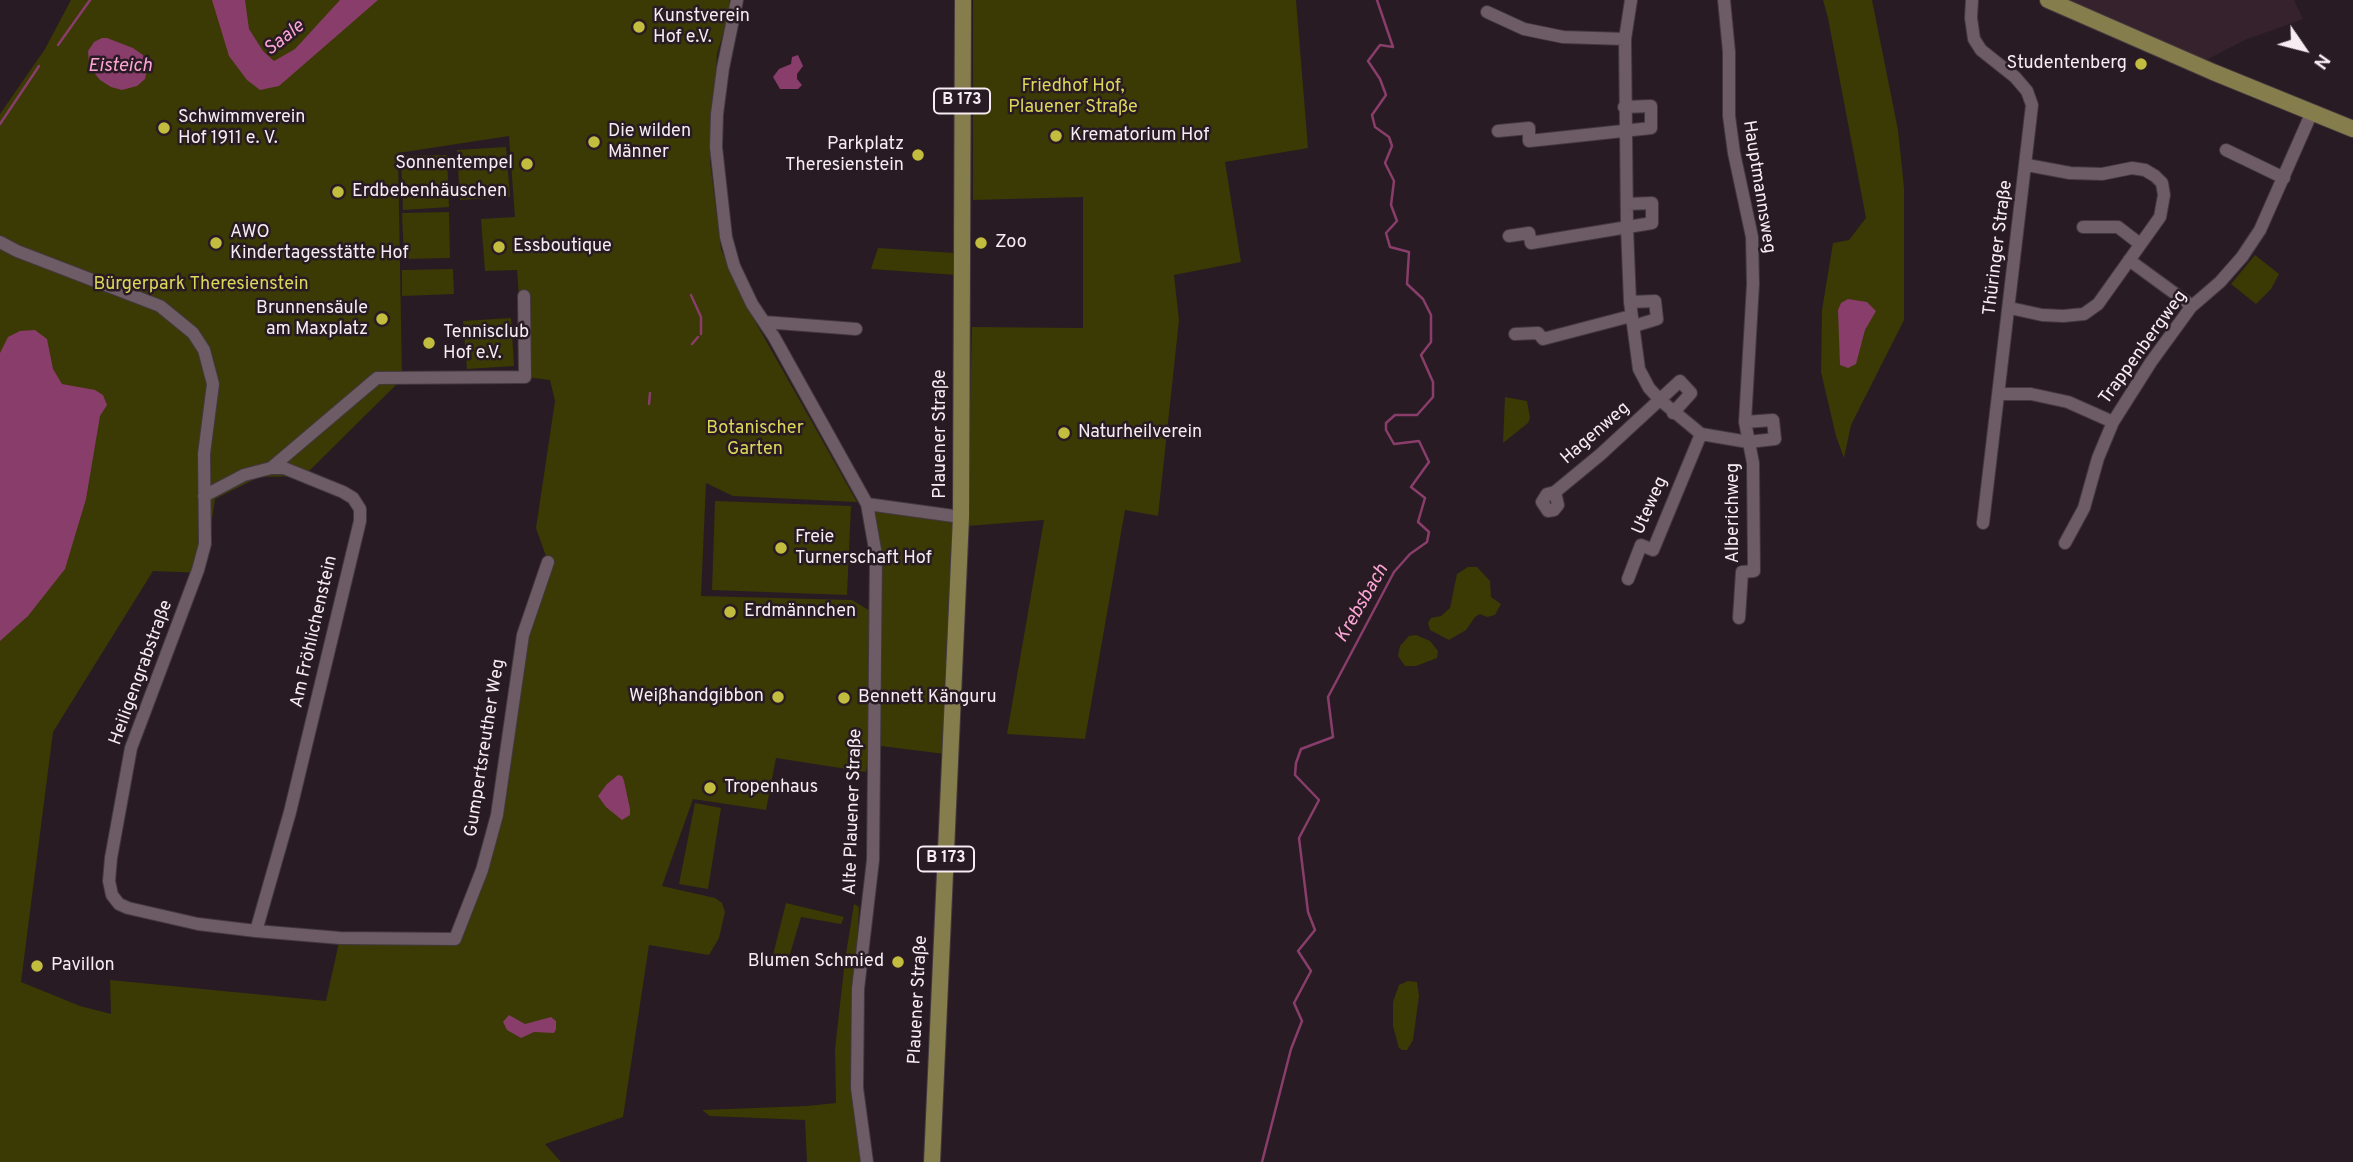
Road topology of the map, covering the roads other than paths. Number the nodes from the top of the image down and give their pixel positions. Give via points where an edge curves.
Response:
1 (737, 0) edge
2 (963, 0) edge
3 (1631, 0) edge
4 (1724, 0) edge
5 (1972, 0) edge
6 (2048, 0) edge
7 (1487, 12) dead end
8 (1625, 39) junction
9 (1625, 107) junction
10 (2312, 112) junction
11 (1625, 129) junction
12 (2353, 129) edge
13 (1499, 131) dead end
14 (2226, 150) dead end
15 (2027, 165) junction
16 (2284, 178) junction
17 (1627, 204) junction
18 (1627, 227) junction
19 (2083, 227) dead end
20 (1509, 236) dead end
21 (0, 242) edge
22 (2140, 244) junction
23 (2129, 260) junction
24 (524, 296) dead end
25 (1630, 302) junction
26 (2192, 306) junction
27 (2010, 308) junction
28 (764, 321) junction
29 (1633, 321) junction
30 (856, 329) dead end
31 (1515, 334) dead end
32 (2000, 394) junction
33 (1660, 400) junction
34 (1673, 413) junction
35 (1745, 422) junction
36 (2113, 422) junction
37 (1701, 434) junction
38 (1748, 442) junction
39 (271, 468) junction
40 (1555, 492) dead end
41 (204, 496) junction
42 (867, 504) junction
43 (961, 517) junction
44 (1983, 523) dead end
45 (2065, 542) dead end
46 (548, 562) dead end
47 (1628, 579) dead end
48 (1739, 618) dead end
49 (256, 931) junction
50 (455, 939) joint
51 (867, 1162) edge
52 (932, 1162) edge

1 - 28 street, Alte Plauener Straße via 723,68 716,148 734,267
2 - 43 main road, Plauener Straße / B 173
3 - 8 street
4 - 35 street, Hauptmannsweg via 1728,116 1752,237
5 - 15 street, Thüringer Straße via 1974,39 2015,77 2032,105
6 - 10 main road
7 - 8 street via 1524,29 1563,37
8 - 9 street
9 - 11 street
9 - 11 street via 1651,106 1651,128
10 - 12 main road
10 - 16 street, Trappenbergweg
11 - 13 street via 1529,141 1529,128
11 - 17 street
14 - 16 street
15 - 22 street via 2102,174 2132,168 2155,176 2164,195 2160,217
15 - 27 street, Thüringer Straße
16 - 26 street, Trappenbergweg via 2242,257
17 - 18 street
17 - 18 street via 1652,203 1652,223
18 - 20 street via 1531,243 1529,233
18 - 25 street
19 - 22 street via 2118,227
21 - 41 street, Heiligengrabstraße via 160,306 193,333 204,350 214,384 204,454
22 - 23 street
23 - 26 street
23 - 27 street via 2098,304 2084,314 2042,315
24 - 39 street via 525,377 377,378
25 - 29 street
25 - 29 street via 1655,301 1657,319
26 - 36 street, Trappenbergweg
27 - 32 street, Thüringer Straße
28 - 30 street
28 - 42 street, Alte Plauener Straße
29 - 31 street via 1543,339 1538,333
29 - 33 street via 1639,369
32 - 36 street via 2031,394 2068,402
32 - 44 street, Thüringer Straße
33 - 34 street
33 - 34 street, Hagenweg via 1680,381 1692,393
33 - 40 street, Hagenweg
34 - 37 street
35 - 38 street, Hauptmannsweg
35 - 38 street via 1773,420 1775,439
36 - 45 street, Trappenbergweg via 2084,508
37 - 38 street
37 - 47 street, Uteweg via 1653,550 1641,545
38 - 48 street, Alberichweg via 1753,463 1754,570 1742,572
39 - 41 street via 244,475
39 - 49 street, Am Fröhlichenstein via 284,468 354,498 360,521 290,812
41 - 49 street, Heiligengrabstraße via 205,544 131,748 109,881 112,895 128,908
42 - 43 street
42 - 51 street, Alte Plauener Straße via 877,555 875,799 858,989 857,1088
43 - 52 main road, Plauener Straße / B 173
46 - 50 street, Gumpertsreuther Weg via 523,635 497,815
49 - 50 street, Heiligengrabstraße via 340,938

